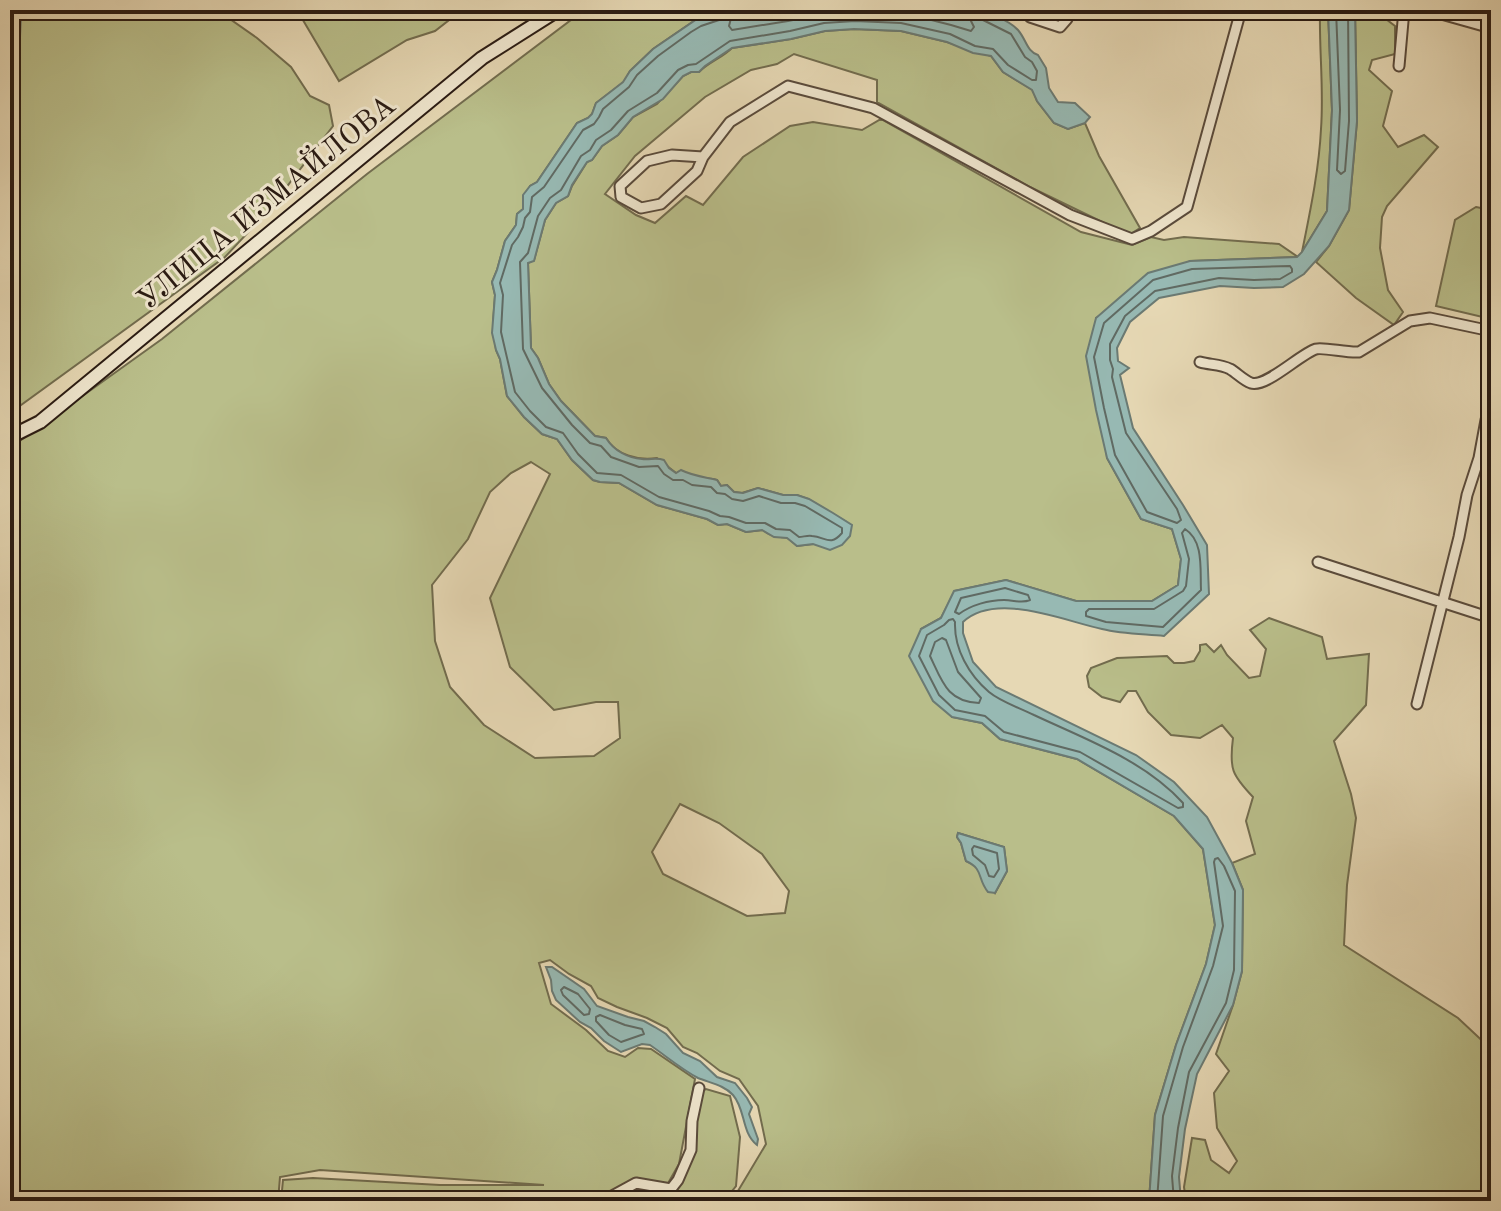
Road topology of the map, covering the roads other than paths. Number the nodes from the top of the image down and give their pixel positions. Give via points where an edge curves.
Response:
1 (558, 10) edge
2 (1025, 10) edge
3 (1069, 10) edge
4 (1241, 10) edge
5 (1404, 10) edge
6 (1427, 10) edge
7 (1491, 28) edge
8 (1399, 66) dead end
9 (703, 157) junction
10 (1491, 331) edge
11 (1200, 362) dead end
12 (1491, 410) edge
13 (10, 437) edge
14 (1318, 562) dead end
15 (1441, 602) junction
16 (1491, 618) edge
17 (1417, 704) dead end
18 (699, 1088) dead end
19 (603, 1201) edge

1 - 13 main road, УЛИЦА ИЗМАЙЛОВА via 482,58 40,422
2 - 3 street via 1030,17 1060,27
4 - 9 street via 1187,207 1132,239 1070,215 873,108 788,86 730,122
5 - 8 street
6 - 7 street
9 - 9 street via 697,171 661,204 641,208 621,197 620,186 647,161 672,155
10 - 11 street via 1430,318 1410,321 1359,352 1318,348 1252,384 1230,369
12 - 15 street
14 - 15 street
15 - 16 street
15 - 17 street
18 - 19 street via 691,1150 671,1189 636,1183

